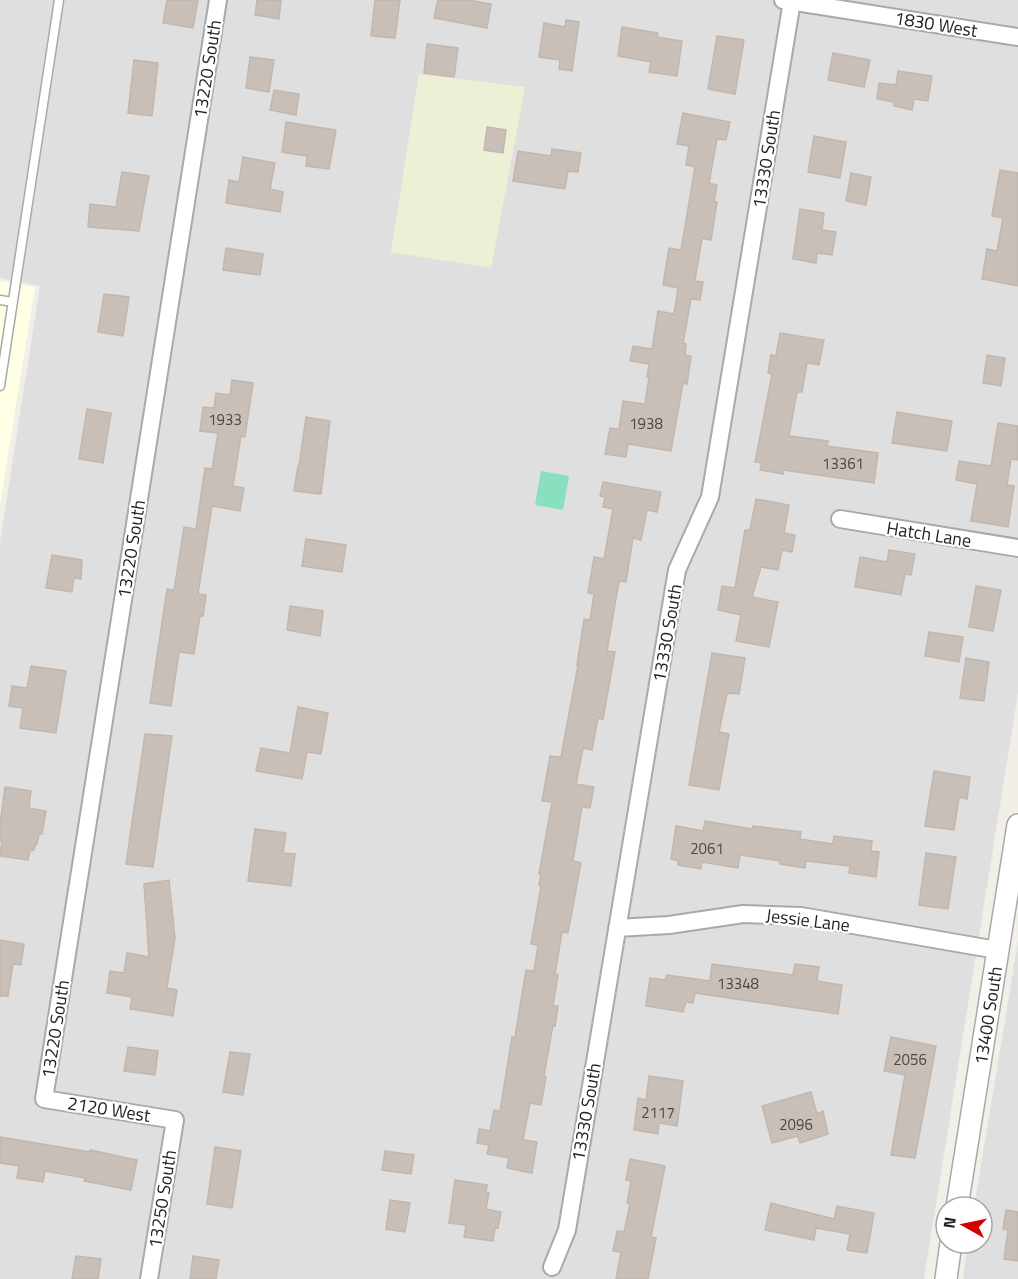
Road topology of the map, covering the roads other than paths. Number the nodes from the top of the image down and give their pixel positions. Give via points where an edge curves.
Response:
1 (59, 0) edge
2 (218, 0) edge
3 (787, 1) edge
4 (1018, 37) edge
5 (0, 300) edge
6 (13, 302) junction
7 (0, 386) edge
8 (840, 519) dead end
9 (1018, 548) edge
10 (1018, 825) edge
11 (617, 928) junction
12 (1010, 928) edge
13 (997, 950) junction
14 (44, 1099) joint
15 (175, 1120) joint
16 (959, 1195) edge
17 (949, 1255) edge
18 (552, 1267) dead end
19 (149, 1279) edge
20 (946, 1279) edge

1 - 6 lane
2 - 14 street, 13220 South
3 - 4 street, 1830 West
3 - 11 street, 13330 South via 710,497 677,570
5 - 6 lane
6 - 7 lane
8 - 9 street, Hatch Lane
10 - 12 street, 13400 South
11 - 13 street, Jessie Lane via 743,914 801,916
11 - 18 street, 13330 South via 567,1230
12 - 13 street, 13400 South
13 - 16 street, 13400 South
14 - 15 street, 2120 West
15 - 19 street, 13250 South
17 - 20 street

